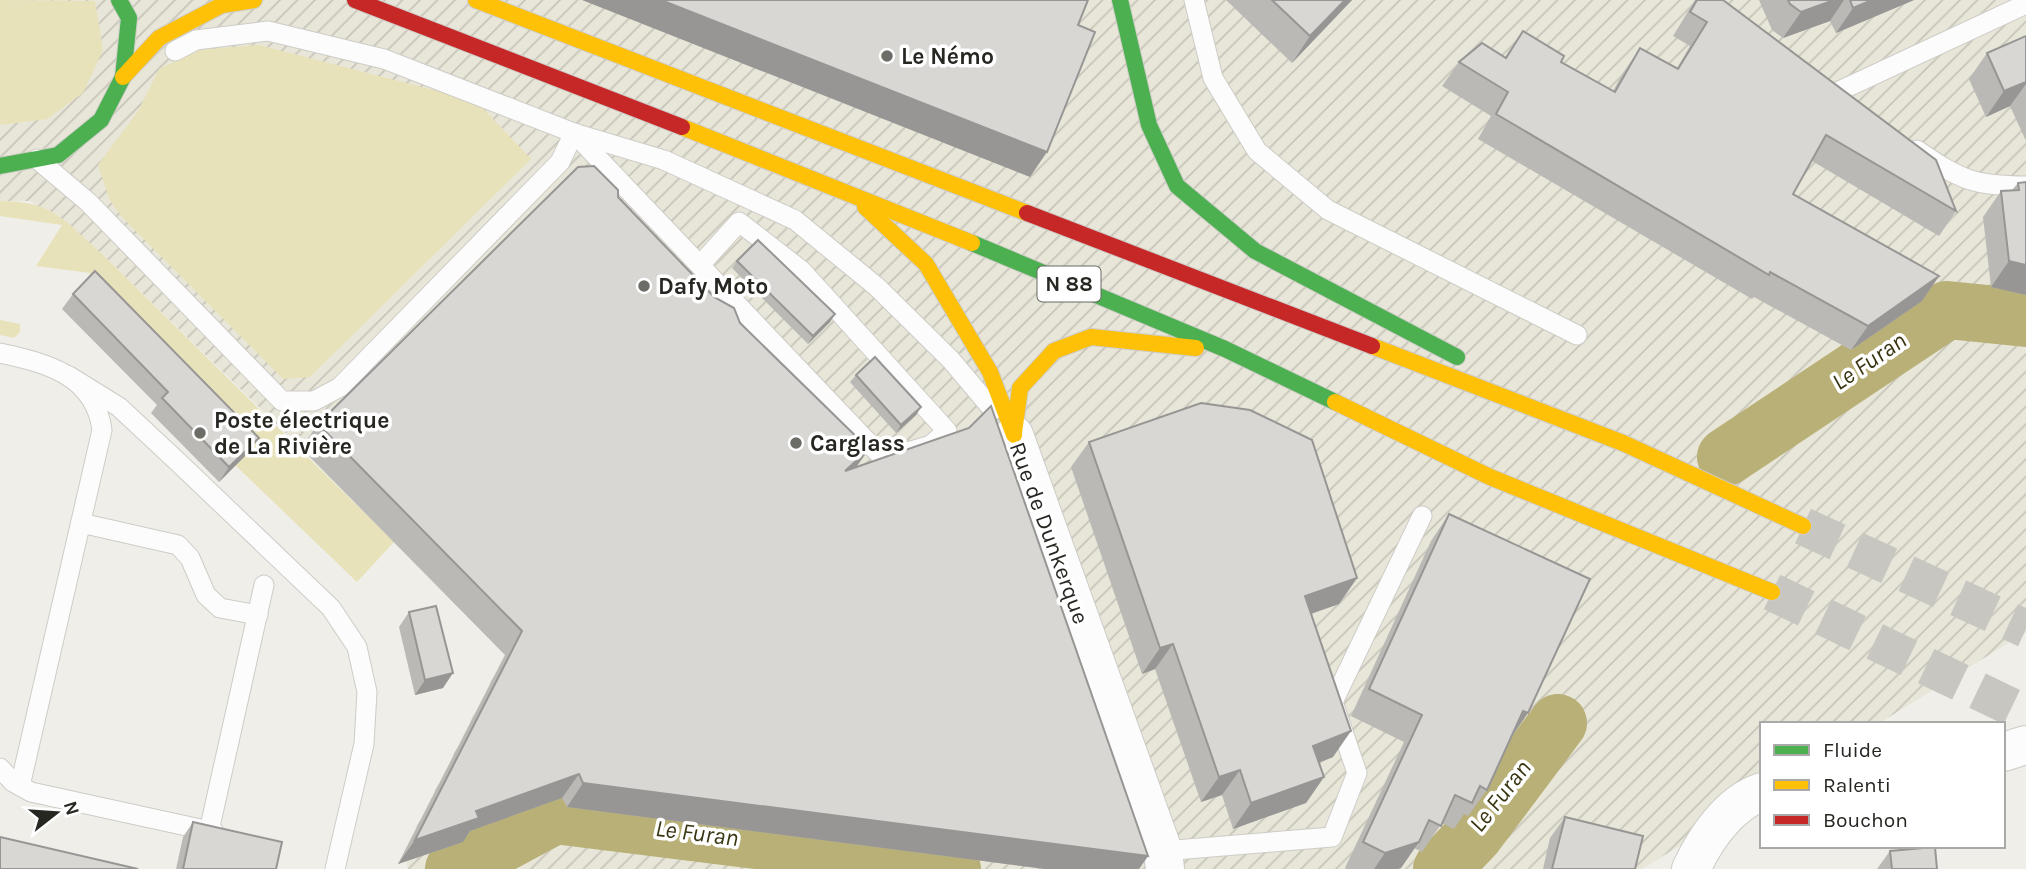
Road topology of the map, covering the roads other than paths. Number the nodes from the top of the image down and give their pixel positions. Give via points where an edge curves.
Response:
1 (120, 0) edge
2 (254, 0) edge
3 (355, 0) edge
4 (476, 0) edge
5 (1120, 0) edge
6 (1194, 0) edge
7 (215, 2) edge
8 (335, 3) dead end
9 (2026, 4) edge
10 (407, 20) junction
11 (124, 77) junction
12 (1817, 77) edge
13 (1837, 92) junction
14 (1860, 108) edge
15 (574, 133) junction
16 (1904, 141) edge
17 (37, 159) junction
18 (0, 166) edge
19 (2026, 186) edge
20 (848, 191) junction
21 (700, 265) junction
22 (1577, 335) dead end
23 (1225, 349) junction
24 (0, 353) edge
25 (69, 376) junction
26 (1014, 435) junction
27 (1623, 443) junction
28 (1422, 516) dead end
29 (81, 523) junction
30 (1803, 526) tunnel mouth
31 (264, 586) dead end
32 (1772, 592) tunnel mouth
33 (258, 615) junction
34 (2026, 745) edge
35 (2005, 751) edge
36 (0, 768) edge
37 (20, 786) junction
38 (1760, 793) edge
39 (209, 831) junction
40 (232, 836) edge
41 (1164, 860) edge
42 (341, 865) edge
43 (1691, 869) edge

1 - 11 main road via 129,18
2 - 7 main road
3 - 10 main road, N 88
4 - 27 main road, N 88
5 - 27 main road via 1149,125 1177,186 1255,251
6 - 22 lane via 1213,78 1257,151 1328,211
7 - 11 main road via 159,38
8 - 10 main road
9 - 13 lane
10 - 20 main road, N 88
11 - 15 lane, Rue de Dunkerque via 195,40 268,31 384,59
11 - 17 main road via 101,120 58,155
12 - 13 lane
13 - 14 lane
15 - 17 lane via 560,162 340,387 314,401 282,401 88,202
15 - 21 lane
15 - 26 lane, Rue de Dunkerque via 664,160 795,220 877,288 942,351
16 - 19 lane via 1957,177 1986,186
17 - 18 main road
20 - 23 main road, N 88
20 - 26 main road via 926,264 990,372
21 - 21 lane via 884,459 931,445 947,431 802,270 739,222
23 - 26 main road via 1151,346 1091,337 1054,351 1020,388
23 - 32 main road, N 88 via 1490,477
24 - 25 lane via 47,363
25 - 29 lane via 100,415 102,430
25 - 42 lane via 119,407 179,463 331,608 357,647 367,692 364,744
26 - 41 street, Rue de Dunkerque
27 - 30 main road, N 88
28 - 41 lane via 1333,702 1357,773 1332,837
29 - 33 lane via 178,545 190,558 206,596 220,608
29 - 37 lane
31 - 33 lane
33 - 39 lane
34 - 35 street
36 - 37 lane
37 - 39 lane
38 - 43 street via 1742,799 1701,848
39 - 40 lane

